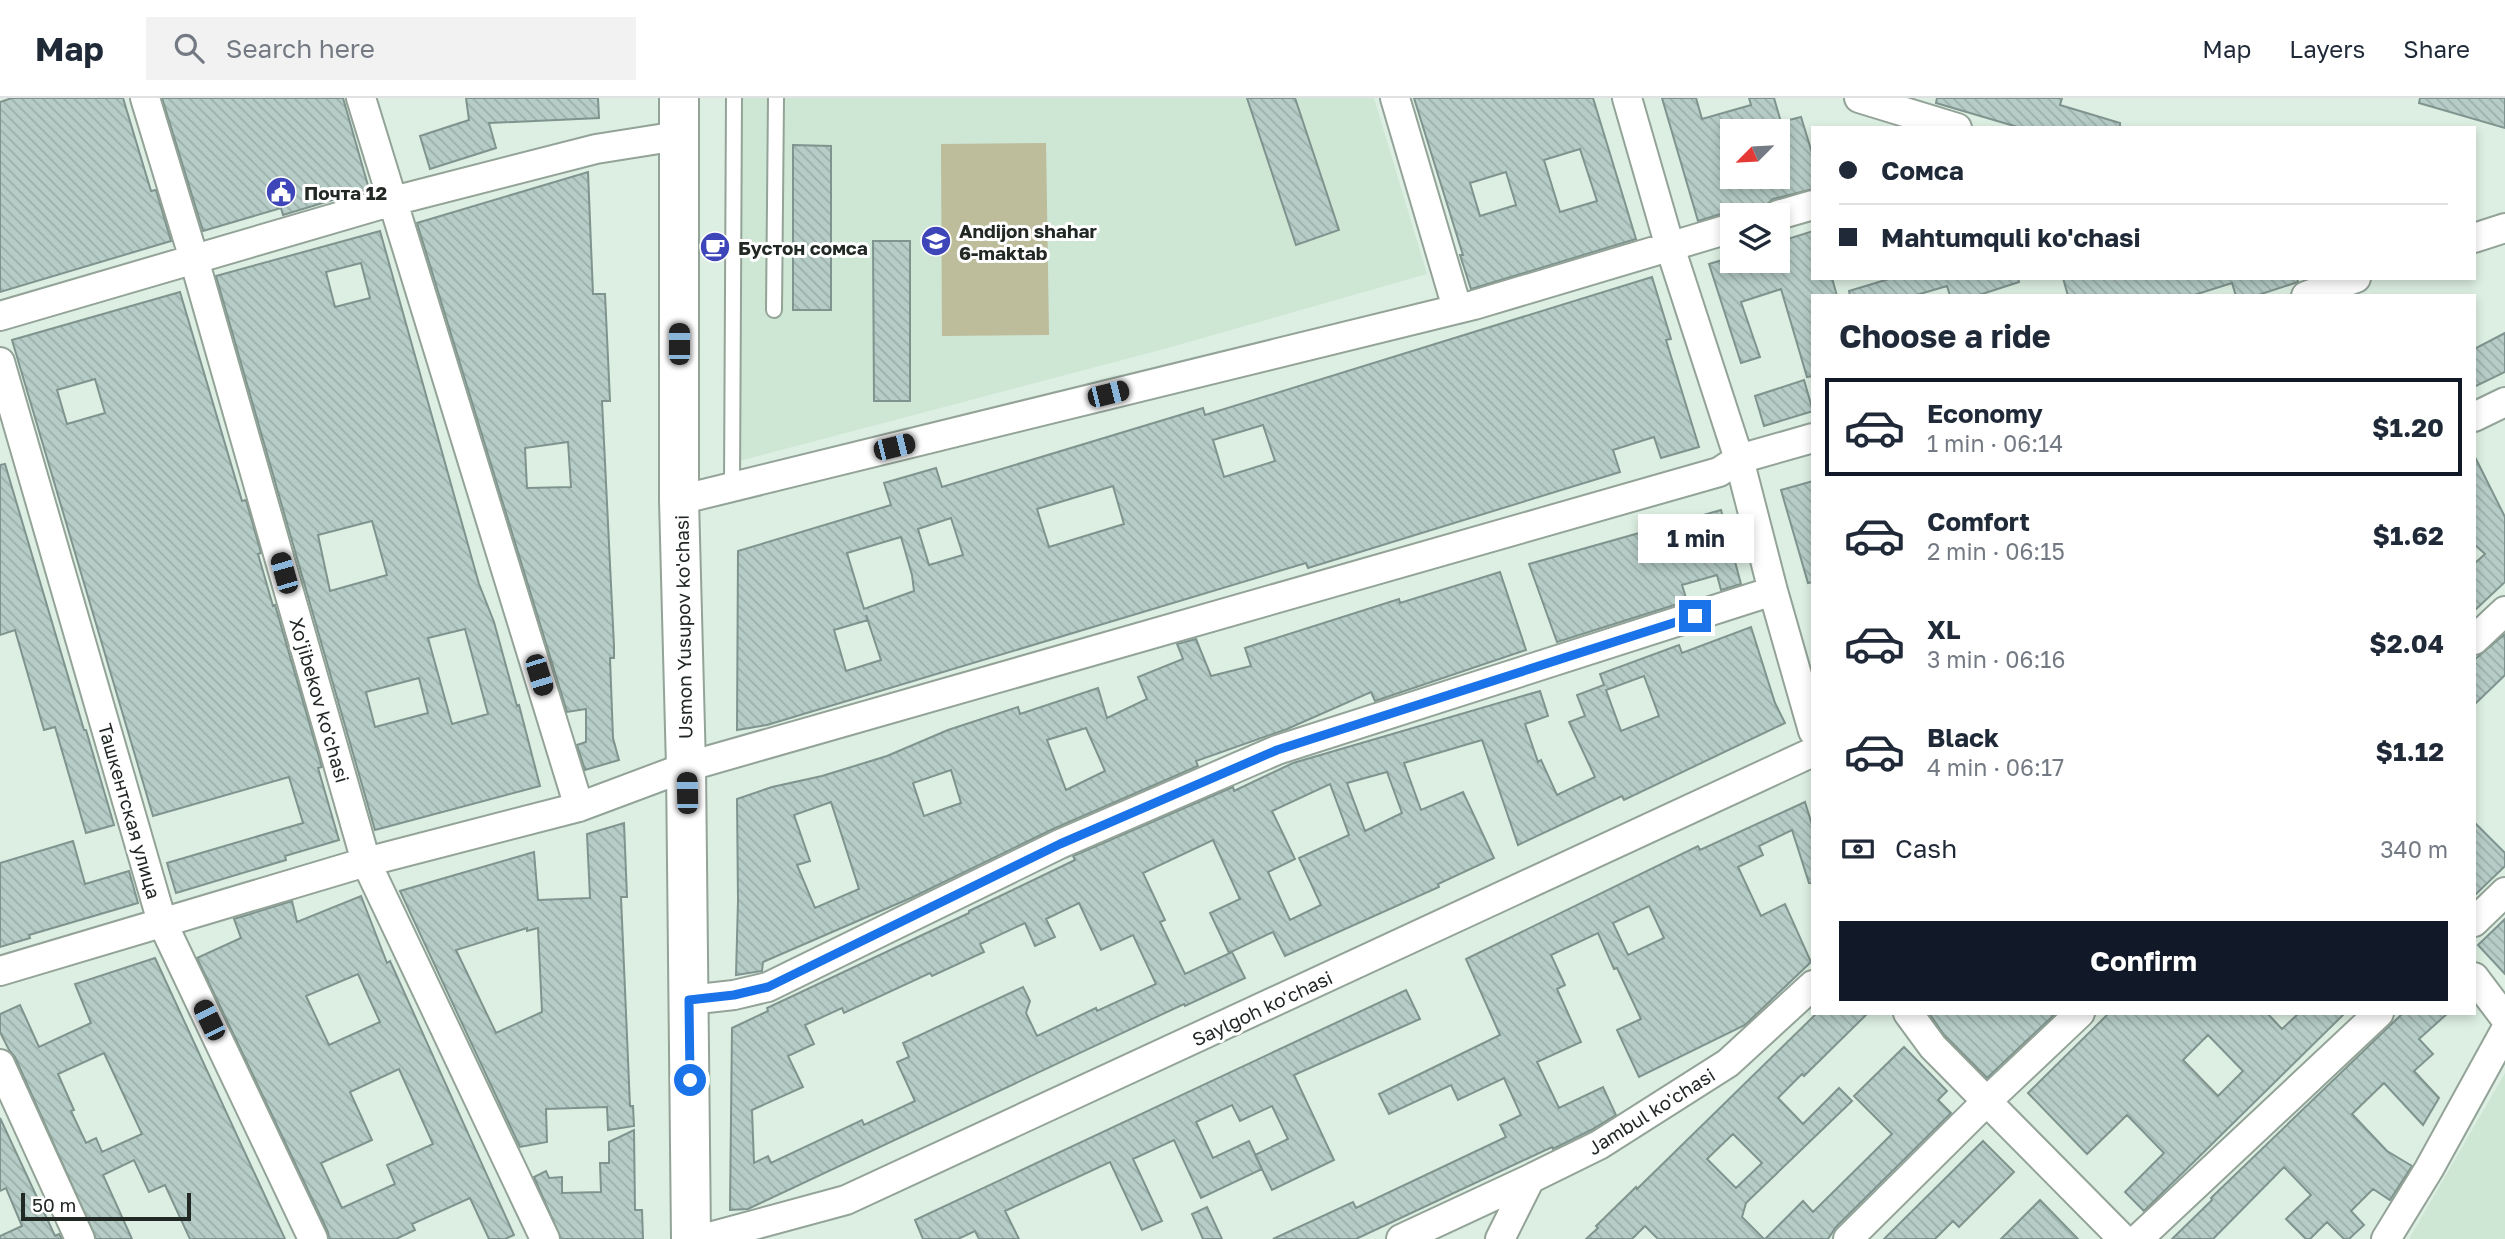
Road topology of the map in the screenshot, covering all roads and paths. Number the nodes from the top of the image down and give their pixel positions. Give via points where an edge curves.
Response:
1 (145, 98) edge
2 (361, 98) edge
3 (679, 98) edge
4 (734, 98) edge
5 (776, 98) edge
6 (1395, 98) edge
7 (1627, 98) edge
8 (1859, 98) edge
9 (1950, 126) edge
10 (678, 135) junction
11 (393, 201) junction
12 (1811, 206) edge
13 (1790, 212) edge
14 (2505, 228) edge
15 (1720, 232) edge
16 (2476, 237) edge
17 (1670, 247) junction
18 (194, 258) junction
19 (2350, 280) edge
20 (2312, 294) edge
21 (1457, 308) junction
22 (774, 310) dead end
23 (0, 316) edge
24 (0, 362) edge
25 (2505, 402) edge
26 (2476, 416) edge
27 (1811, 439) edge
28 (1739, 459) junction
29 (732, 486) junction
30 (679, 500) junction
31 (1773, 591) junction
32 (2505, 611) edge
33 (2476, 638) edge
34 (1811, 724) edge
35 (1811, 753) edge
36 (686, 767) junction
37 (579, 807) junction
38 (366, 862) junction
39 (2505, 892) edge
40 (2476, 920) edge
41 (162, 922) junction
42 (0, 971) edge
43 (2476, 979) edge
44 (1811, 987) edge
45 (689, 1000) junction
46 (1909, 1015) edge
47 (2078, 1015) edge
48 (2377, 1015) edge
49 (2505, 1018) edge
50 (2505, 1031) edge
51 (0, 1064) edge
52 (1987, 1101) junction
53 (1530, 1179) junction
54 (80, 1239) edge
55 (313, 1239) edge
56 (545, 1239) edge
57 (691, 1239) edge
58 (702, 1239) edge
59 (1401, 1239) edge
60 (1500, 1239) edge
61 (1848, 1239) edge
62 (2123, 1239) edge
63 (2138, 1239) edge
64 (2386, 1239) edge

1 - 18 street, Xo'jibekov ko'chasi
2 - 11 street
3 - 10 main road, Usmon Yusupov ko'chasi
4 - 29 lane
5 - 22 lane
6 - 21 street
7 - 17 street
8 - 9 street
10 - 11 street via 596,149
10 - 30 main road, Usmon Yusupov ko'chasi
11 - 18 street
11 - 37 street
12 - 13 street
14 - 16 street
15 - 17 street
17 - 21 street
17 - 28 street
18 - 23 street
18 - 38 street, Xo'jibekov ko'chasi
19 - 20 street
21 - 29 street
24 - 41 street, Ташкентская улица
25 - 26 street
27 - 28 street
28 - 31 street
28 - 36 street via 1719,472
29 - 30 street
30 - 36 main road, Usmon Yusupov ko'chasi
31 - 34 street
31 - 45 street via 1277,750 1060,844 768,987
32 - 33 street
35 - 58 street, Saylgoh ko'chasi via 846,1200
36 - 37 street
36 - 45 main road, Usmon Yusupov ko'chasi
37 - 38 street
38 - 41 street
38 - 56 street, Xo'jibekov ko'chasi
39 - 40 street
41 - 42 street
41 - 55 street, Ташкентская улица
43 - 49 street
44 - 53 street, Jambul ko'chasi via 1728,1063 1599,1145
45 - 57 main road, Usmon Yusupov ko'chasi
46 - 52 street via 1933,1047
47 - 52 street
48 - 63 street
50 - 64 street
51 - 54 street
52 - 61 street
52 - 62 street
53 - 59 street, Jambul ko'chasi
53 - 60 street

